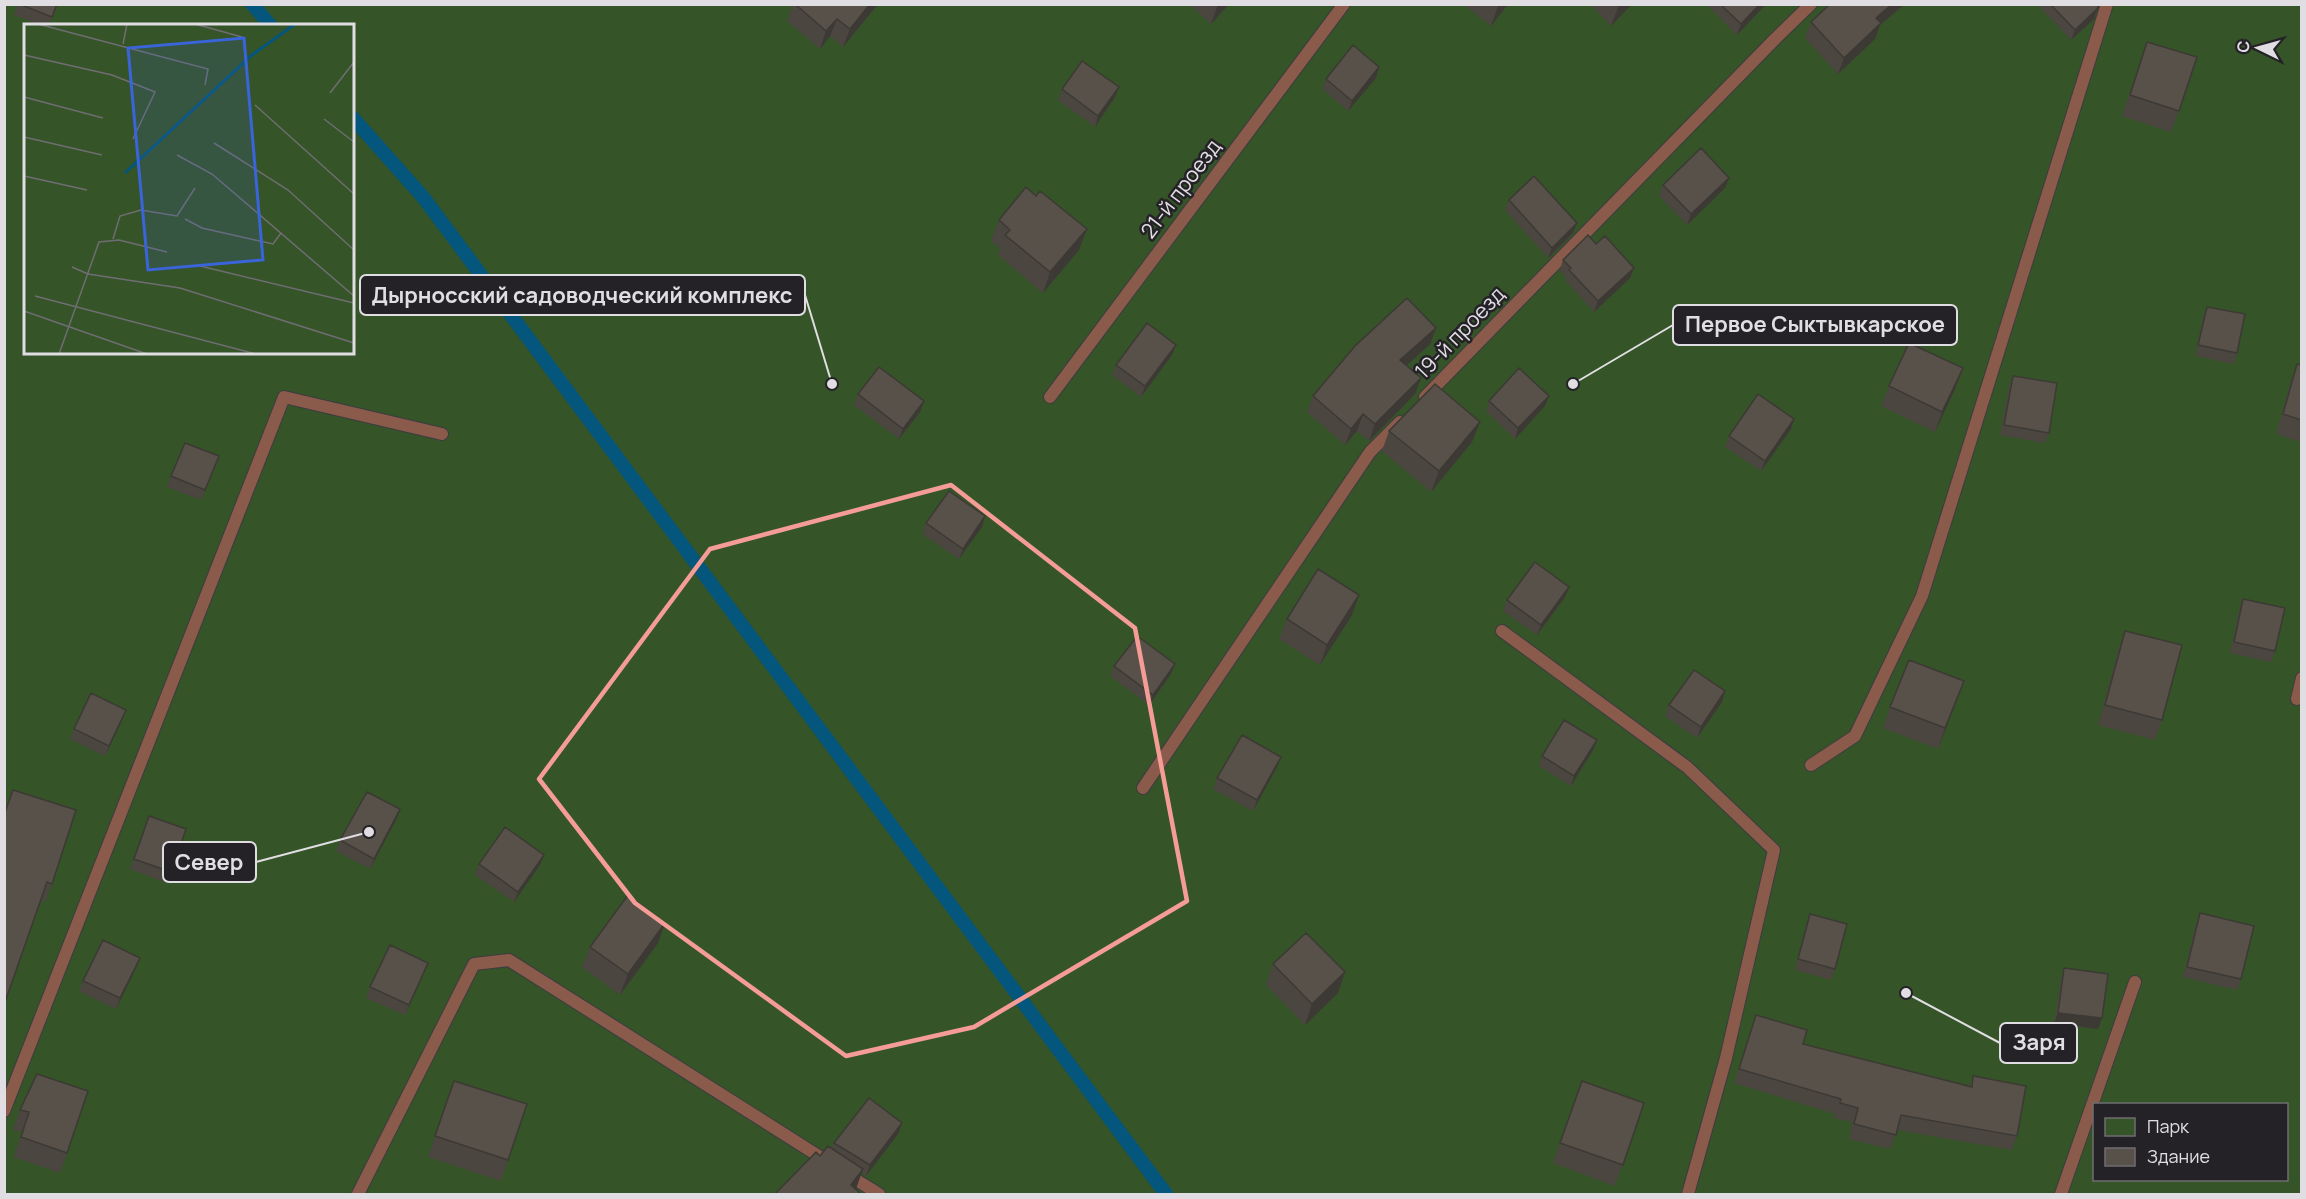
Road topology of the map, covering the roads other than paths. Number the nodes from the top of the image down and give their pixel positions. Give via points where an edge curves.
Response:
1 (1344, 4) edge
2 (1811, 4) edge
3 (2107, 4) edge
4 (1050, 397) dead end
5 (442, 434) dead end
6 (1502, 631) dead end
7 (2301, 678) edge
8 (2297, 699) dead end
9 (1811, 765) dead end
10 (1143, 788) dead end
11 (2135, 982) dead end
12 (4, 1111) edge
13 (358, 1194) edge
14 (879, 1194) edge
15 (1688, 1194) edge
16 (2061, 1194) edge

1 - 4 lane, 21-й проезд
2 - 10 lane, 19-й проезд via 1370,452
3 - 9 lane via 1922,596 1855,736
5 - 12 lane via 284,397
6 - 15 lane via 1687,767 1774,850 1726,1058
7 - 8 lane
11 - 16 lane
13 - 14 lane via 474,964 509,960

